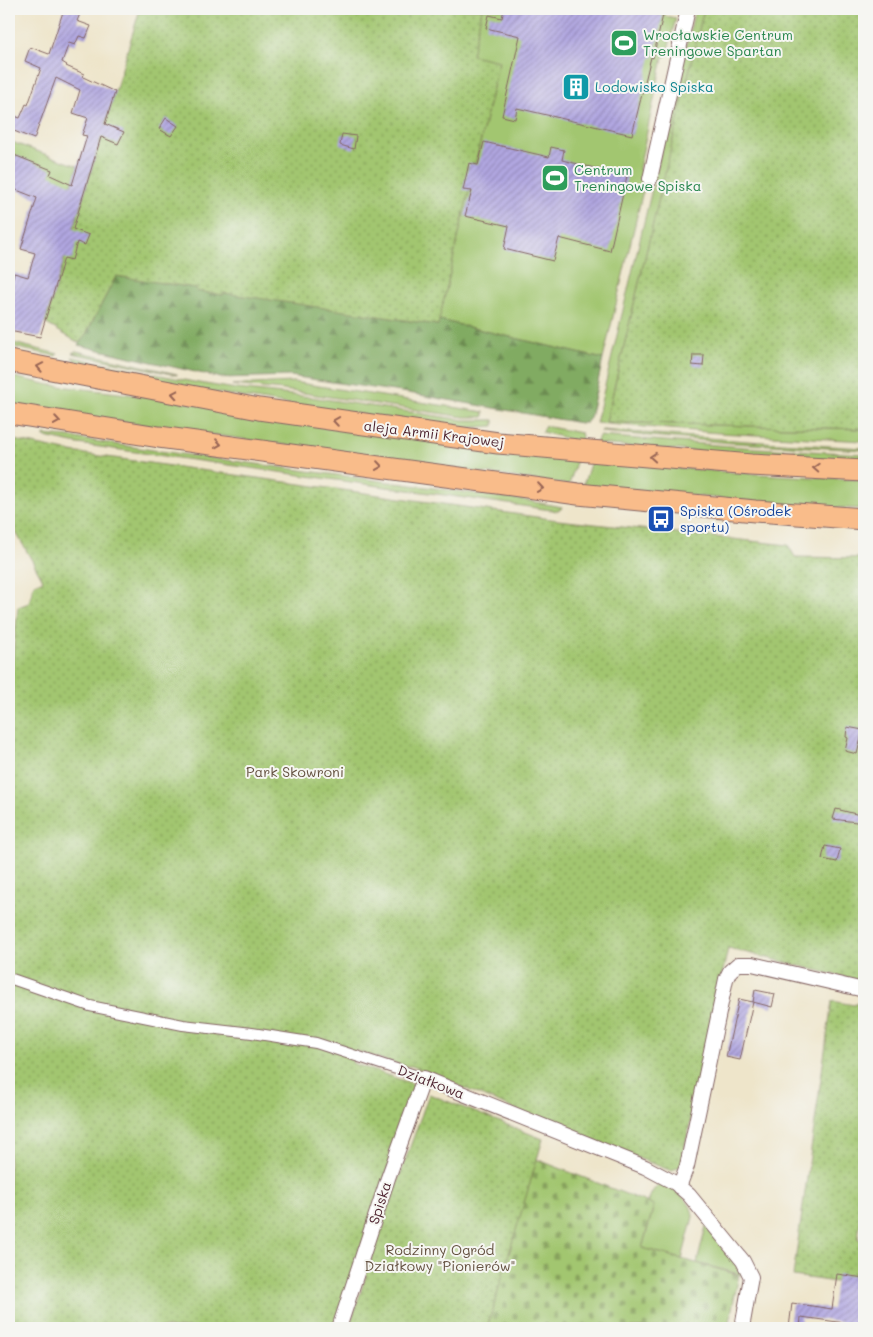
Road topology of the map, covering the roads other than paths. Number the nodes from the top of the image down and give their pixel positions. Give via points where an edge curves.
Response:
1 (688, 9) edge
2 (650, 179) dead end
3 (9, 361) edge
4 (9, 414) edge
5 (864, 471) edge
6 (864, 519) edge
7 (9, 978) edge
8 (864, 990) edge
9 (424, 1078) junction
10 (680, 1187) junction
11 (339, 1328) edge
12 (742, 1328) edge

1 - 2 street
5 -> 3 main road, aleja Armii Krajowej via 751,465 498,443 259,409
4 -> 6 main road via 582,494
7 - 9 street, Działkowa via 99,1008 183,1025 316,1043
8 - 10 street via 752,964 738,964 730,971
9 - 10 street, Działkowa via 645,1167
9 - 11 street, Spiska
10 - 12 street, Działkowa via 743,1261 751,1277

